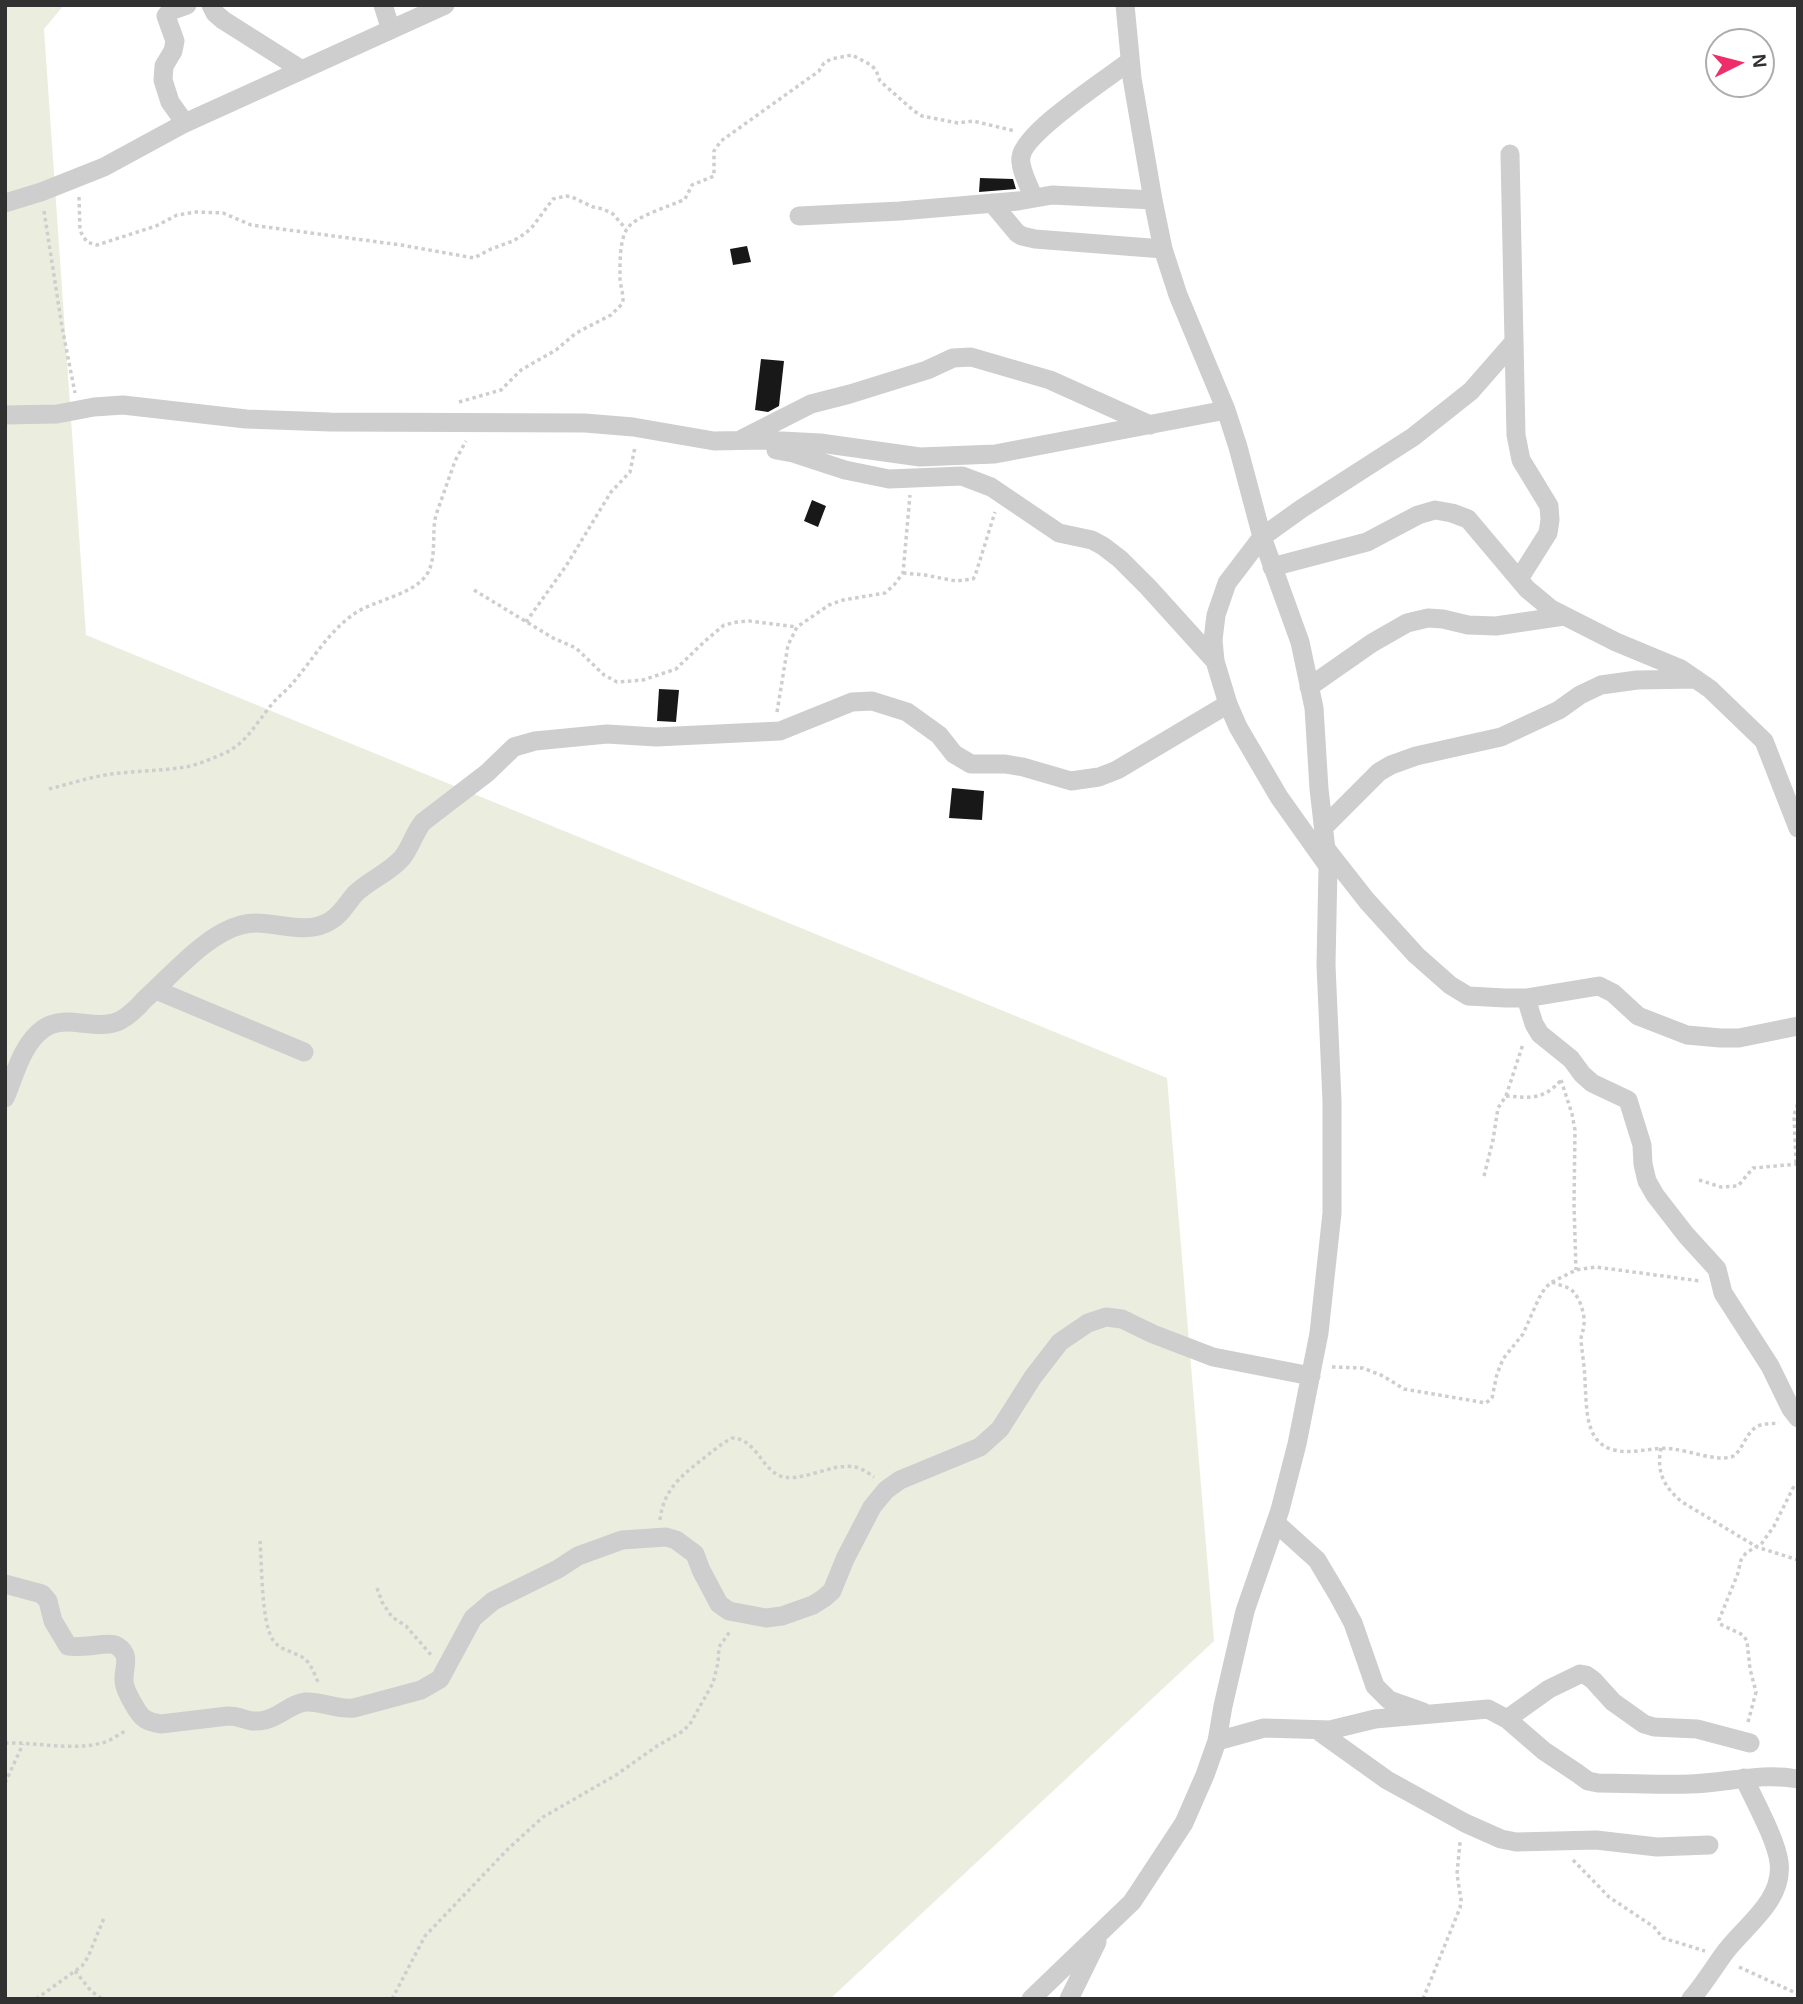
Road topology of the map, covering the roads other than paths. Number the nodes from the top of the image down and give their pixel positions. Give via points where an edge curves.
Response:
1 (187, 5) edge
2 (211, 5) edge
3 (383, 5) edge
4 (445, 5) edge
5 (1125, 5) edge
6 (391, 30) junction
7 (1130, 61) junction
8 (302, 70) junction
9 (185, 123) junction
10 (1510, 154) dead end
11 (1034, 198) junction
12 (1153, 200) junction
13 (5, 203) edge
14 (992, 203) junction
15 (799, 216) dead end
16 (1163, 249) junction
17 (1513, 344) junction
18 (1226, 410) junction
19 (9, 419) edge
20 (1150, 425) junction
21 (714, 440) junction
22 (739, 440) junction
23 (1262, 537) junction
24 (1272, 567) junction
25 (1518, 579) junction
26 (1564, 616) junction
27 (1215, 661) junction
28 (1696, 679) junction
29 (1309, 687) junction
30 (1228, 705) junction
31 (1325, 826) junction
32 (1798, 828) edge
33 (1328, 858) junction
34 (156, 990) junction
35 (1526, 998) junction
36 (1798, 1026) edge
37 (304, 1052) dead end
38 (5, 1098) edge
39 (1311, 1372) junction
40 (1791, 1421) edge
41 (1276, 1522) junction
42 (5, 1584) edge
43 (1429, 1714) junction
44 (1507, 1719) junction
45 (1317, 1730) junction
46 (1217, 1741) junction
47 (1750, 1743) road end
48 (1744, 1778) junction
49 (1798, 1779) edge
50 (1709, 1845) dead end
51 (1102, 1931) junction
52 (1031, 1999) edge
53 (1069, 1999) edge
54 (1690, 1999) edge

1 - 9 street via 166,16 175,45 164,66 163,80 170,102
2 - 8 street via 223,20
3 - 6 street
4 - 6 street
5 - 7 street
6 - 8 street
7 - 11 street via 1049,122 1023,150 1020,159
7 - 12 street
8 - 9 street
9 - 13 street via 104,167
10 - 17 street
11 - 12 street
11 - 14 street
12 - 16 street
14 - 15 street
14 - 16 street via 1022,236
16 - 18 street
17 - 23 street via 1471,391 1413,437
17 - 25 street via 1518,447 1549,506 1550,520 1548,533
18 - 20 street
18 - 23 street
19 - 21 street via 123,405 246,419 586,423
20 - 22 street via 995,454 920,457 820,443
20 - 22 street via 1050,380 971,357 953,358 928,370 811,404
21 - 22 street
21 - 27 street via 793,453 889,479 962,476 991,487 1059,533 1104,546
23 - 24 street
23 - 27 street via 1227,583 1216,615
24 - 25 street via 1367,542 1434,510 1468,519
24 - 29 street via 1300,642
25 - 26 street
26 - 28 street
26 - 29 street via 1496,626 1428,618 1407,623
27 - 30 street
28 - 31 street via 1601,685 1501,737 1391,765
28 - 32 street via 1764,741
29 - 31 street
30 - 33 street via 1279,797
30 - 34 street via 1117,770 1071,781 1023,767 971,764 907,712 872,701 852,702 774,732 656,737 607,734 535,741 514,747 424,822 401,859 355,894 336,917 316,928 256,923 230,929 191,955
31 - 33 street
33 - 35 street via 1416,955 1450,985 1468,996
33 - 39 street via 1332,1213
34 - 37 street
34 - 38 street via 119,1021 105,1025 59,1023 44,1028 29,1043
35 - 36 street via 1599,986 1638,1016 1687,1035 1739,1038
35 - 40 street via 1540,1034 1592,1083 1630,1103 1647,1181 1717,1269 1723,1293 1770,1366 1791,1409
39 - 41 street
39 - 42 street via 1213,1357 1122,1320 1106,1317 1088,1323 1060,1342 1000,1429 980,1447 886,1490 872,1507 832,1591 813,1605 766,1618 729,1611 719,1604 695,1554 676,1540 622,1540 578,1556 493,1601 473,1618 440,1679 421,1690 354,1708 303,1702 269,1719 250,1722 237,1716 161,1724 143,1718 126,1690 123,1651 111,1644 68,1646 42,1594
41 - 43 street via 1317,1560 1353,1622 1375,1686 1389,1700
41 - 46 street via 1245,1611
43 - 44 street via 1488,1709
43 - 45 street
44 - 47 street via 1580,1674 1594,1680 1613,1702 1644,1724 1697,1729
44 - 48 street via 1588,1781 1692,1784
45 - 46 street via 1264,1728
45 - 50 street via 1387,1780 1501,1839
46 - 51 street via 1184,1823 1132,1902
48 - 49 street
48 - 54 street via 1775,1847 1777,1887
51 - 52 street
51 - 53 street

